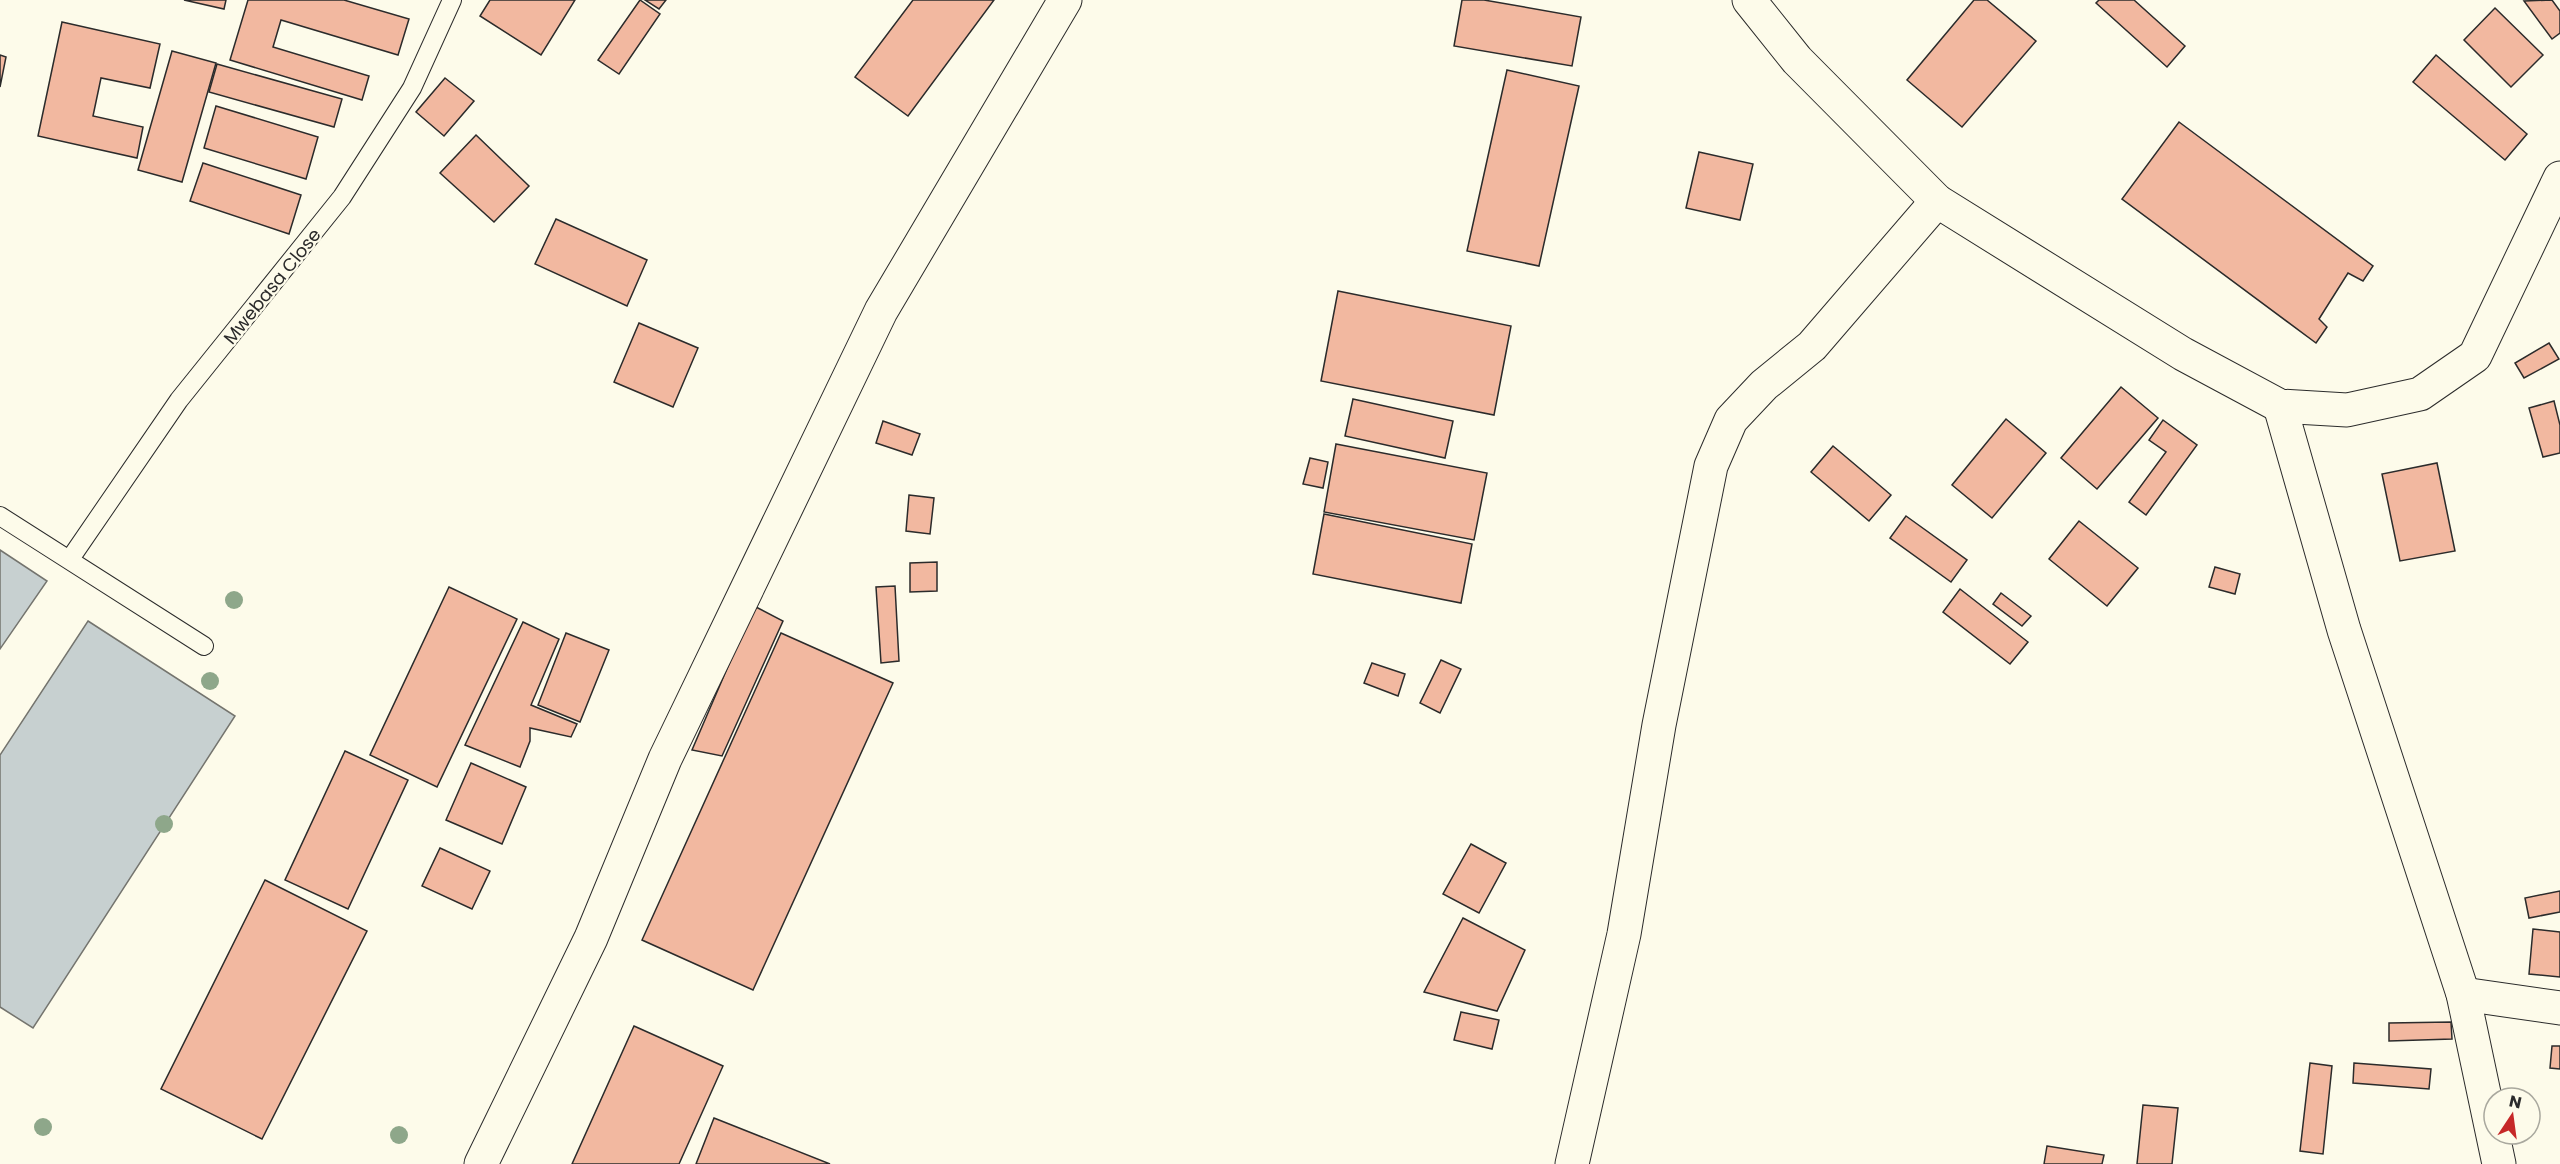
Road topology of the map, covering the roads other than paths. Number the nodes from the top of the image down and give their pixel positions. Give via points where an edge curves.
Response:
1 (452, 0) edge
2 (1065, 0) edge
3 (1749, 0) edge
4 (2560, 178) edge
5 (1937, 201) junction
6 (2280, 406) junction
7 (0, 516) edge
8 (70, 559) junction
9 (204, 646) dead end
10 (2463, 994) junction
11 (2560, 1008) edge
12 (481, 1164) edge
13 (1572, 1164) edge
14 (2499, 1164) edge

1 - 8 lane, Mwebasa Close via 412,88 342,197 179,400
2 - 12 street via 882,311 665,759 591,938
3 - 5 street via 1797,60
4 - 6 street via 2475,356 2420,394 2347,410
5 - 6 street via 2183,354
5 - 13 street via 1812,346 1764,385 1731,420 1711,466 1659,725 1624,934
6 - 10 street via 2344,630
7 - 8 lane
8 - 9 lane
10 - 11 street
10 - 14 street

